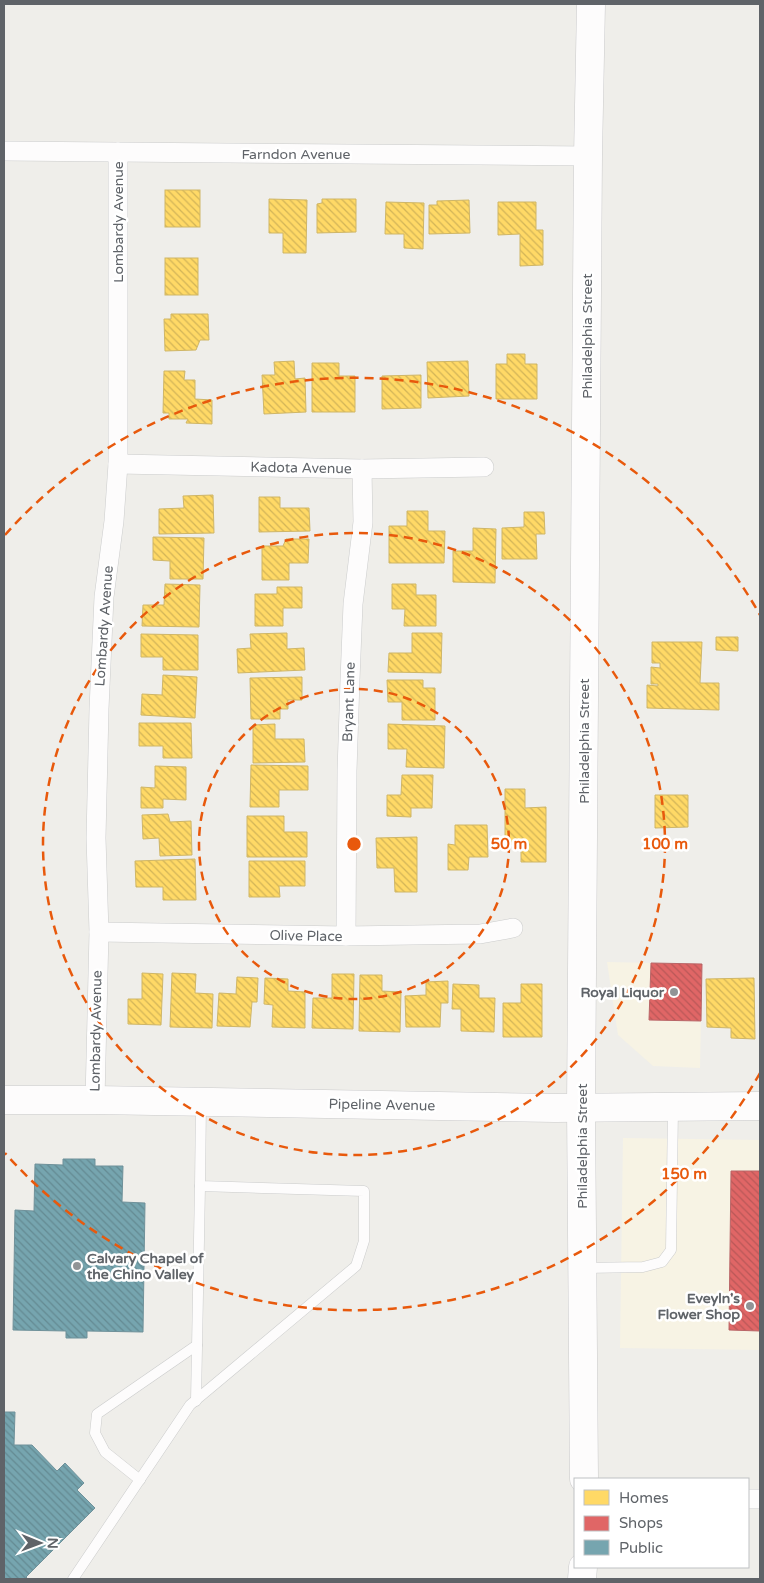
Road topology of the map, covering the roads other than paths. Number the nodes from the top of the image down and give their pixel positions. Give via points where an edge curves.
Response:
1 (591, 4) edge
2 (4, 151) edge
3 (118, 152) junction
4 (588, 156) junction
5 (118, 464) junction
6 (484, 468) dead end
7 (362, 469) junction
8 (512, 928) dead end
9 (99, 932) junction
10 (346, 936) junction
11 (4, 1100) edge
12 (95, 1100) junction
13 (201, 1103) junction
14 (760, 1106) edge
15 (673, 1107) junction
16 (582, 1108) junction
17 (200, 1186) junction
18 (582, 1268) junction
19 (196, 1345) junction
20 (196, 1401) junction
21 (584, 1478) edge
22 (140, 1480) junction
23 (73, 1579) edge

1 - 4 street, Philadelphia Street
2 - 3 street, Farndon Avenue
3 - 4 street, Farndon Avenue
3 - 5 street, Lombardy Avenue
4 - 16 street, Philadelphia Street
5 - 7 street, Kadota Avenue
5 - 9 street, Lombardy Avenue via 104,597 99,709 96,838
6 - 7 street, Kadota Avenue
7 - 10 street, Bryant Lane via 363,522 353,604 349,689
8 - 10 street, Olive Place via 480,934
9 - 10 street, Olive Place
9 - 12 street, Lombardy Avenue
11 - 12 street, Pipeline Avenue
12 - 13 street, Pipeline Avenue
13 - 16 street, Pipeline Avenue
13 - 17 lane
14 - 15 street, Pipeline Avenue
15 - 16 street, Pipeline Avenue
15 - 18 lane via 671,1250 662,1262 643,1267
16 - 18 street, Philadelphia Street
17 - 19 lane
17 - 20 lane via 364,1191 364,1241 356,1266
18 - 21 street, Philadelphia Street
19 - 20 lane
19 - 22 lane via 97,1414 95,1433 105,1452
20 - 22 lane via 190,1405
22 - 23 lane

